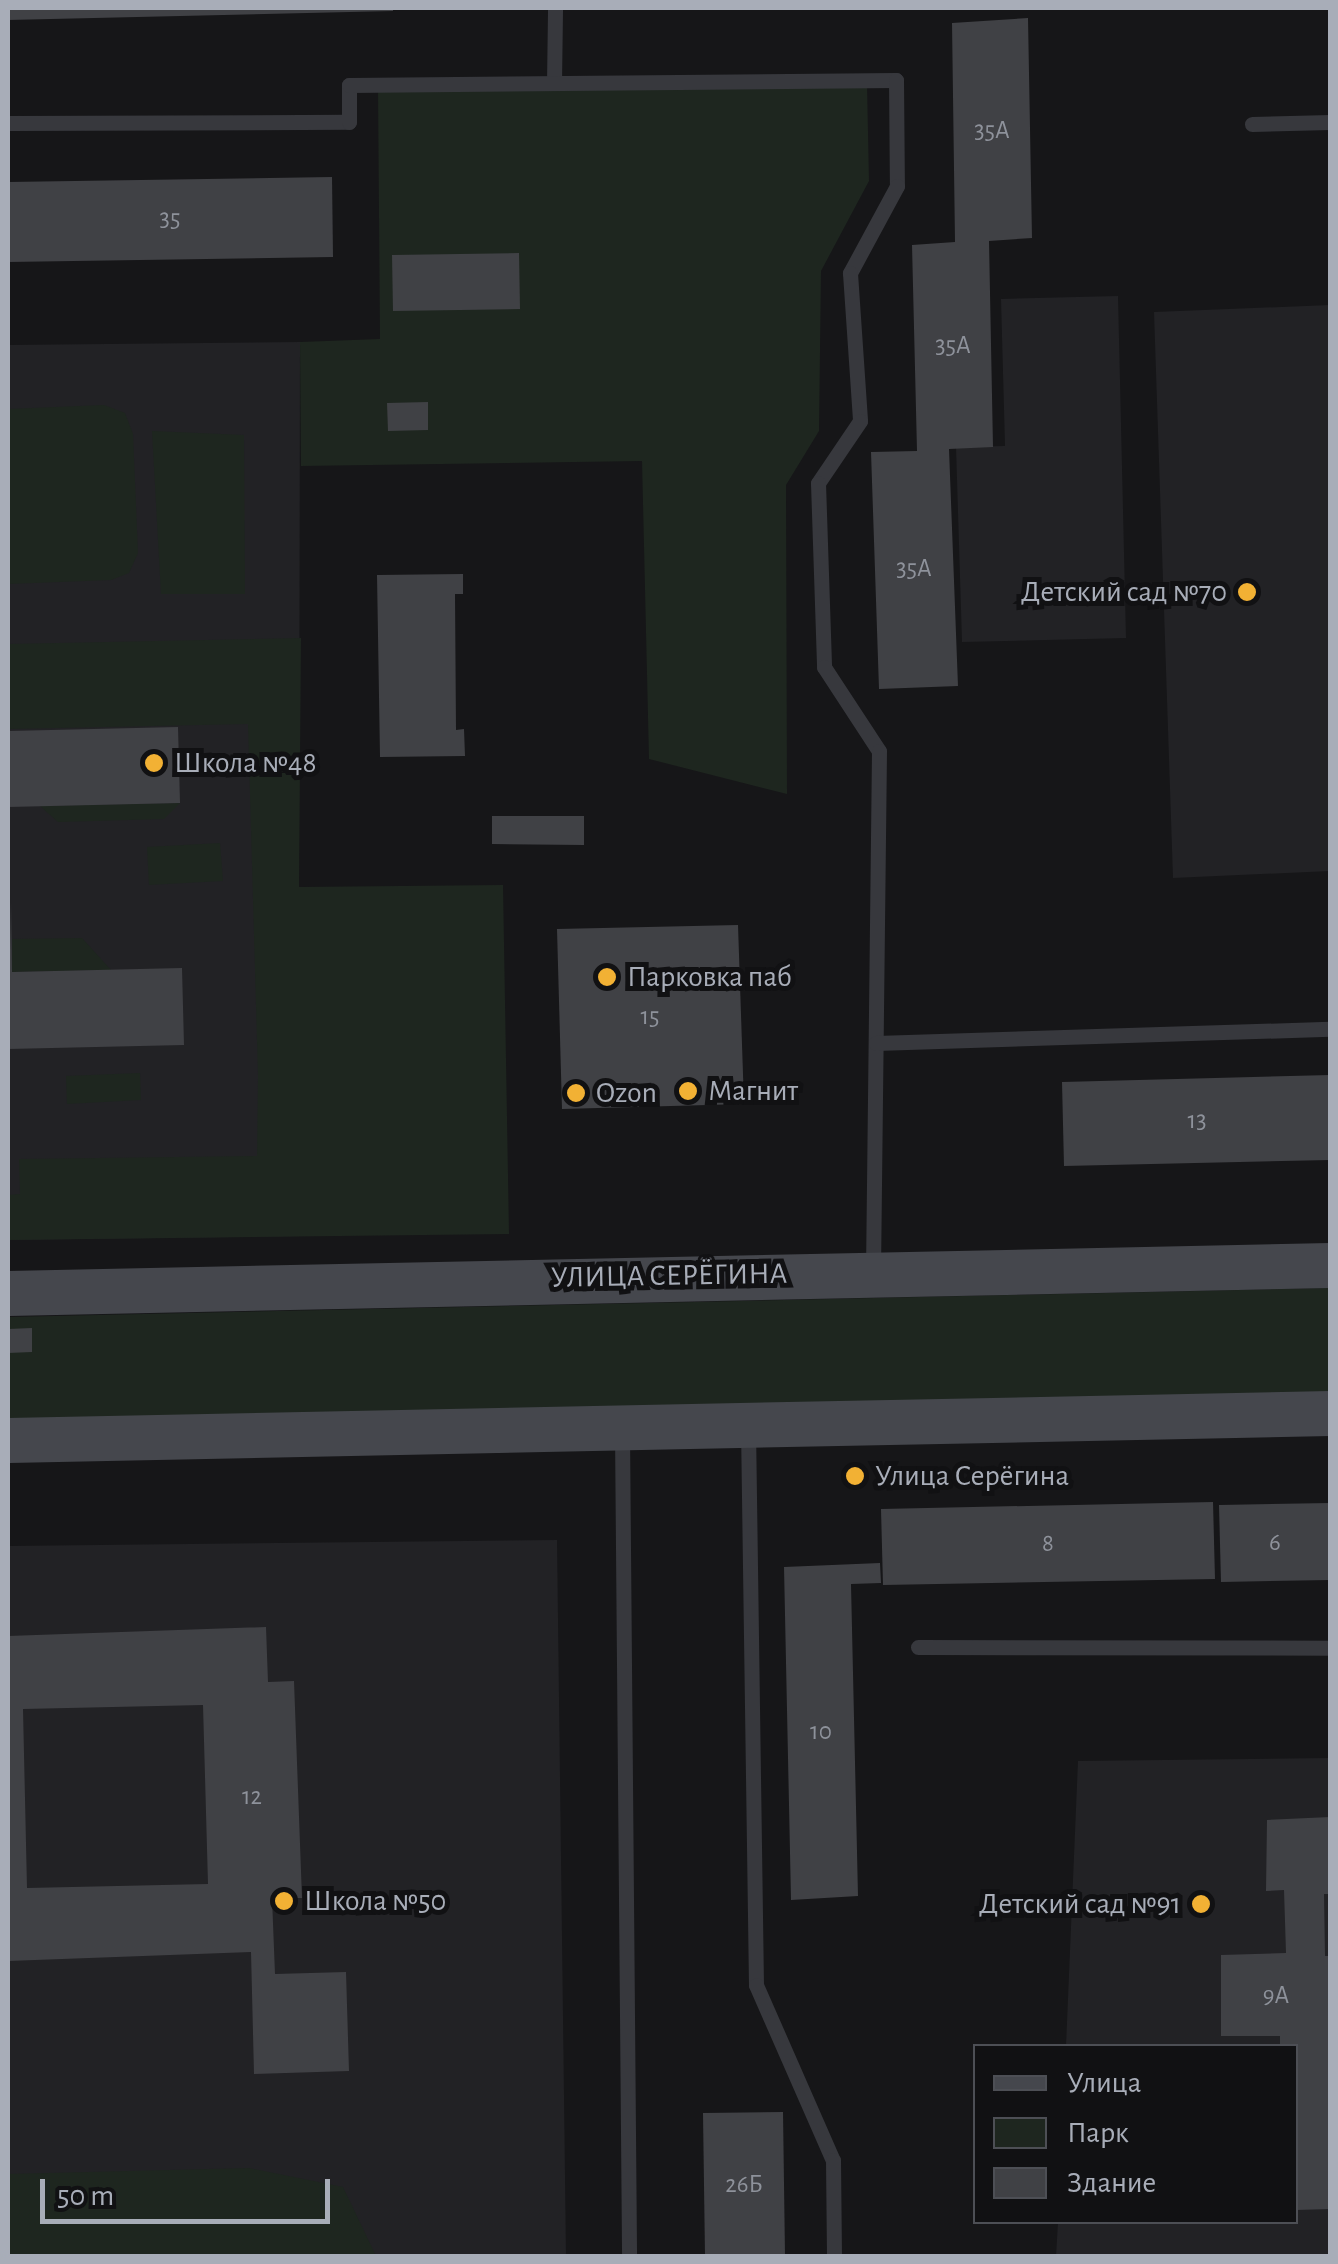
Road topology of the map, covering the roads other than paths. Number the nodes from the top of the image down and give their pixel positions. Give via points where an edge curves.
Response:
1 (555, 8) edge
2 (554, 83) junction
3 (1330, 122) edge
4 (8, 123) edge
5 (1252, 124) dead end
6 (1330, 1028) edge
7 (876, 1043) junction
8 (1330, 1265) edge
9 (873, 1271) junction
10 (8, 1293) edge
11 (1330, 1412) edge
12 (748, 1425) junction
13 (622, 1426) junction
14 (8, 1440) edge
15 (918, 1648) dead end
16 (1330, 1648) edge
17 (629, 2256) edge
18 (834, 2256) edge

1 - 2 lane
2 - 4 lane via 349,85 349,122
2 - 7 lane via 896,80 897,186 850,274 860,421 818,483 824,667 879,751
3 - 5 lane
6 - 7 lane
7 - 9 lane
8 - 9 main road, УЛИЦА СЕРЁГИНА
9 - 10 main road, УЛИЦА СЕРЁГИНА
11 - 12 main road
12 - 13 main road
12 - 18 lane via 756,1985 832,2160
13 - 14 main road
13 - 17 lane
15 - 16 lane

